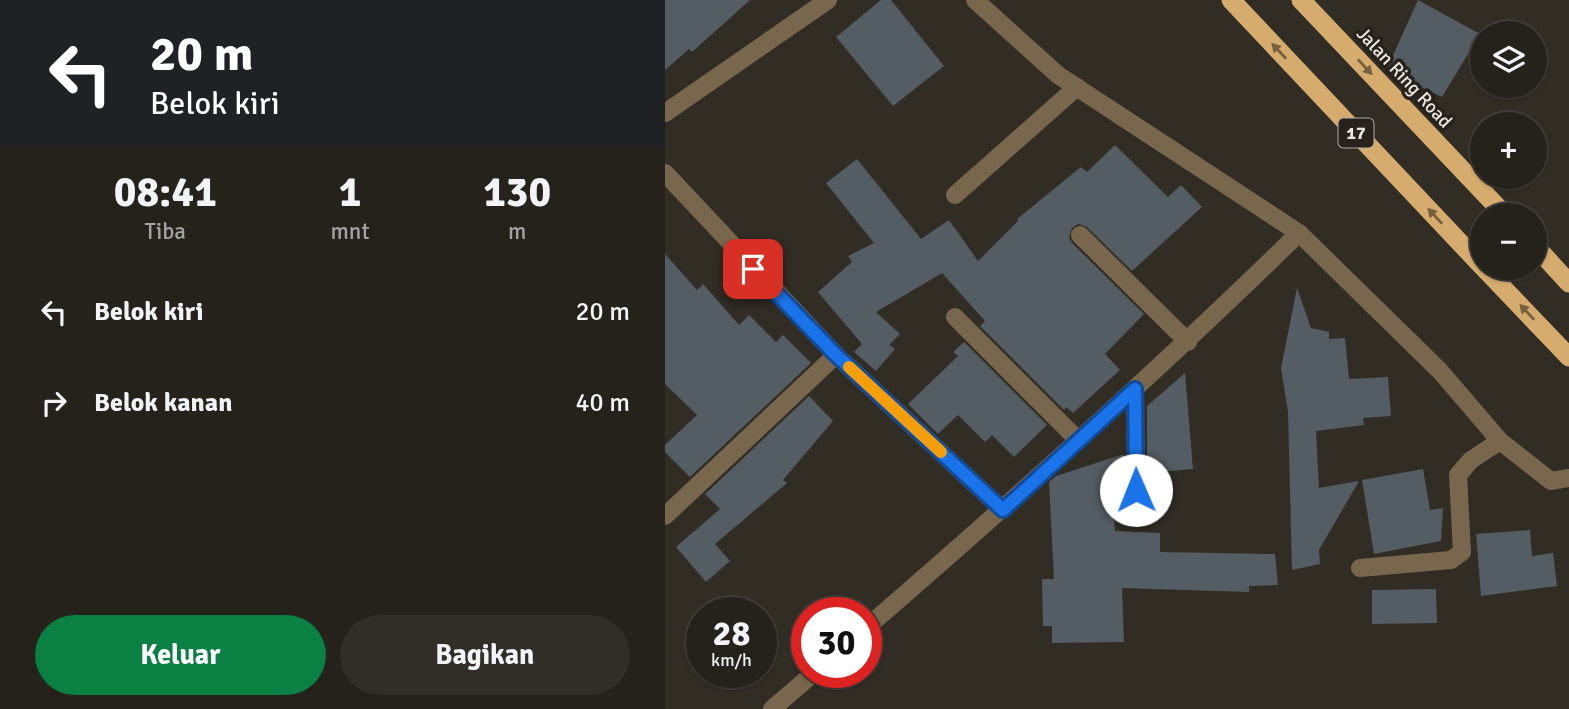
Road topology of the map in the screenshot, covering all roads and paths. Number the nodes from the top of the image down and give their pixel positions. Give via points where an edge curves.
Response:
1 (828, 0) edge
2 (975, 0) edge
3 (1231, 0) edge
4 (1301, 0) edge
5 (1077, 87) junction
6 (665, 113) edge
7 (665, 173) edge
8 (955, 195) dead end
9 (1494, 203) edge
10 (1299, 233) junction
11 (1080, 235) dead end
12 (1470, 253) edge
13 (1547, 259) edge
14 (1495, 280) edge
15 (1569, 282) edge
16 (955, 317) dead end
17 (1188, 342) junction
18 (836, 355) junction
19 (1569, 357) edge
20 (1135, 389) junction
21 (1079, 440) junction
22 (1500, 441) junction
23 (1569, 478) edge
24 (1136, 490) dead end
25 (1003, 510) junction
26 (665, 516) edge
27 (1360, 568) dead end
28 (882, 614) edge
29 (796, 688) edge
30 (772, 709) edge

1 - 6 street
2 - 5 street
12 -> 3 highway, 17
4 -> 9 highway, Jalan Ring Road
5 - 8 street
5 - 10 street
7 - 18 street
10 - 17 street
10 - 22 street via 1440,371
11 - 17 street
13 - 15 highway
19 -> 14 highway, 17
16 - 21 street
17 - 20 street
18 - 25 street
18 - 26 street
20 - 21 street
20 - 24 street
21 - 25 street
22 - 23 street via 1544,478 1560,482
22 - 27 street via 1458,475 1462,552 1451,560
25 - 28 street
29 - 30 street

